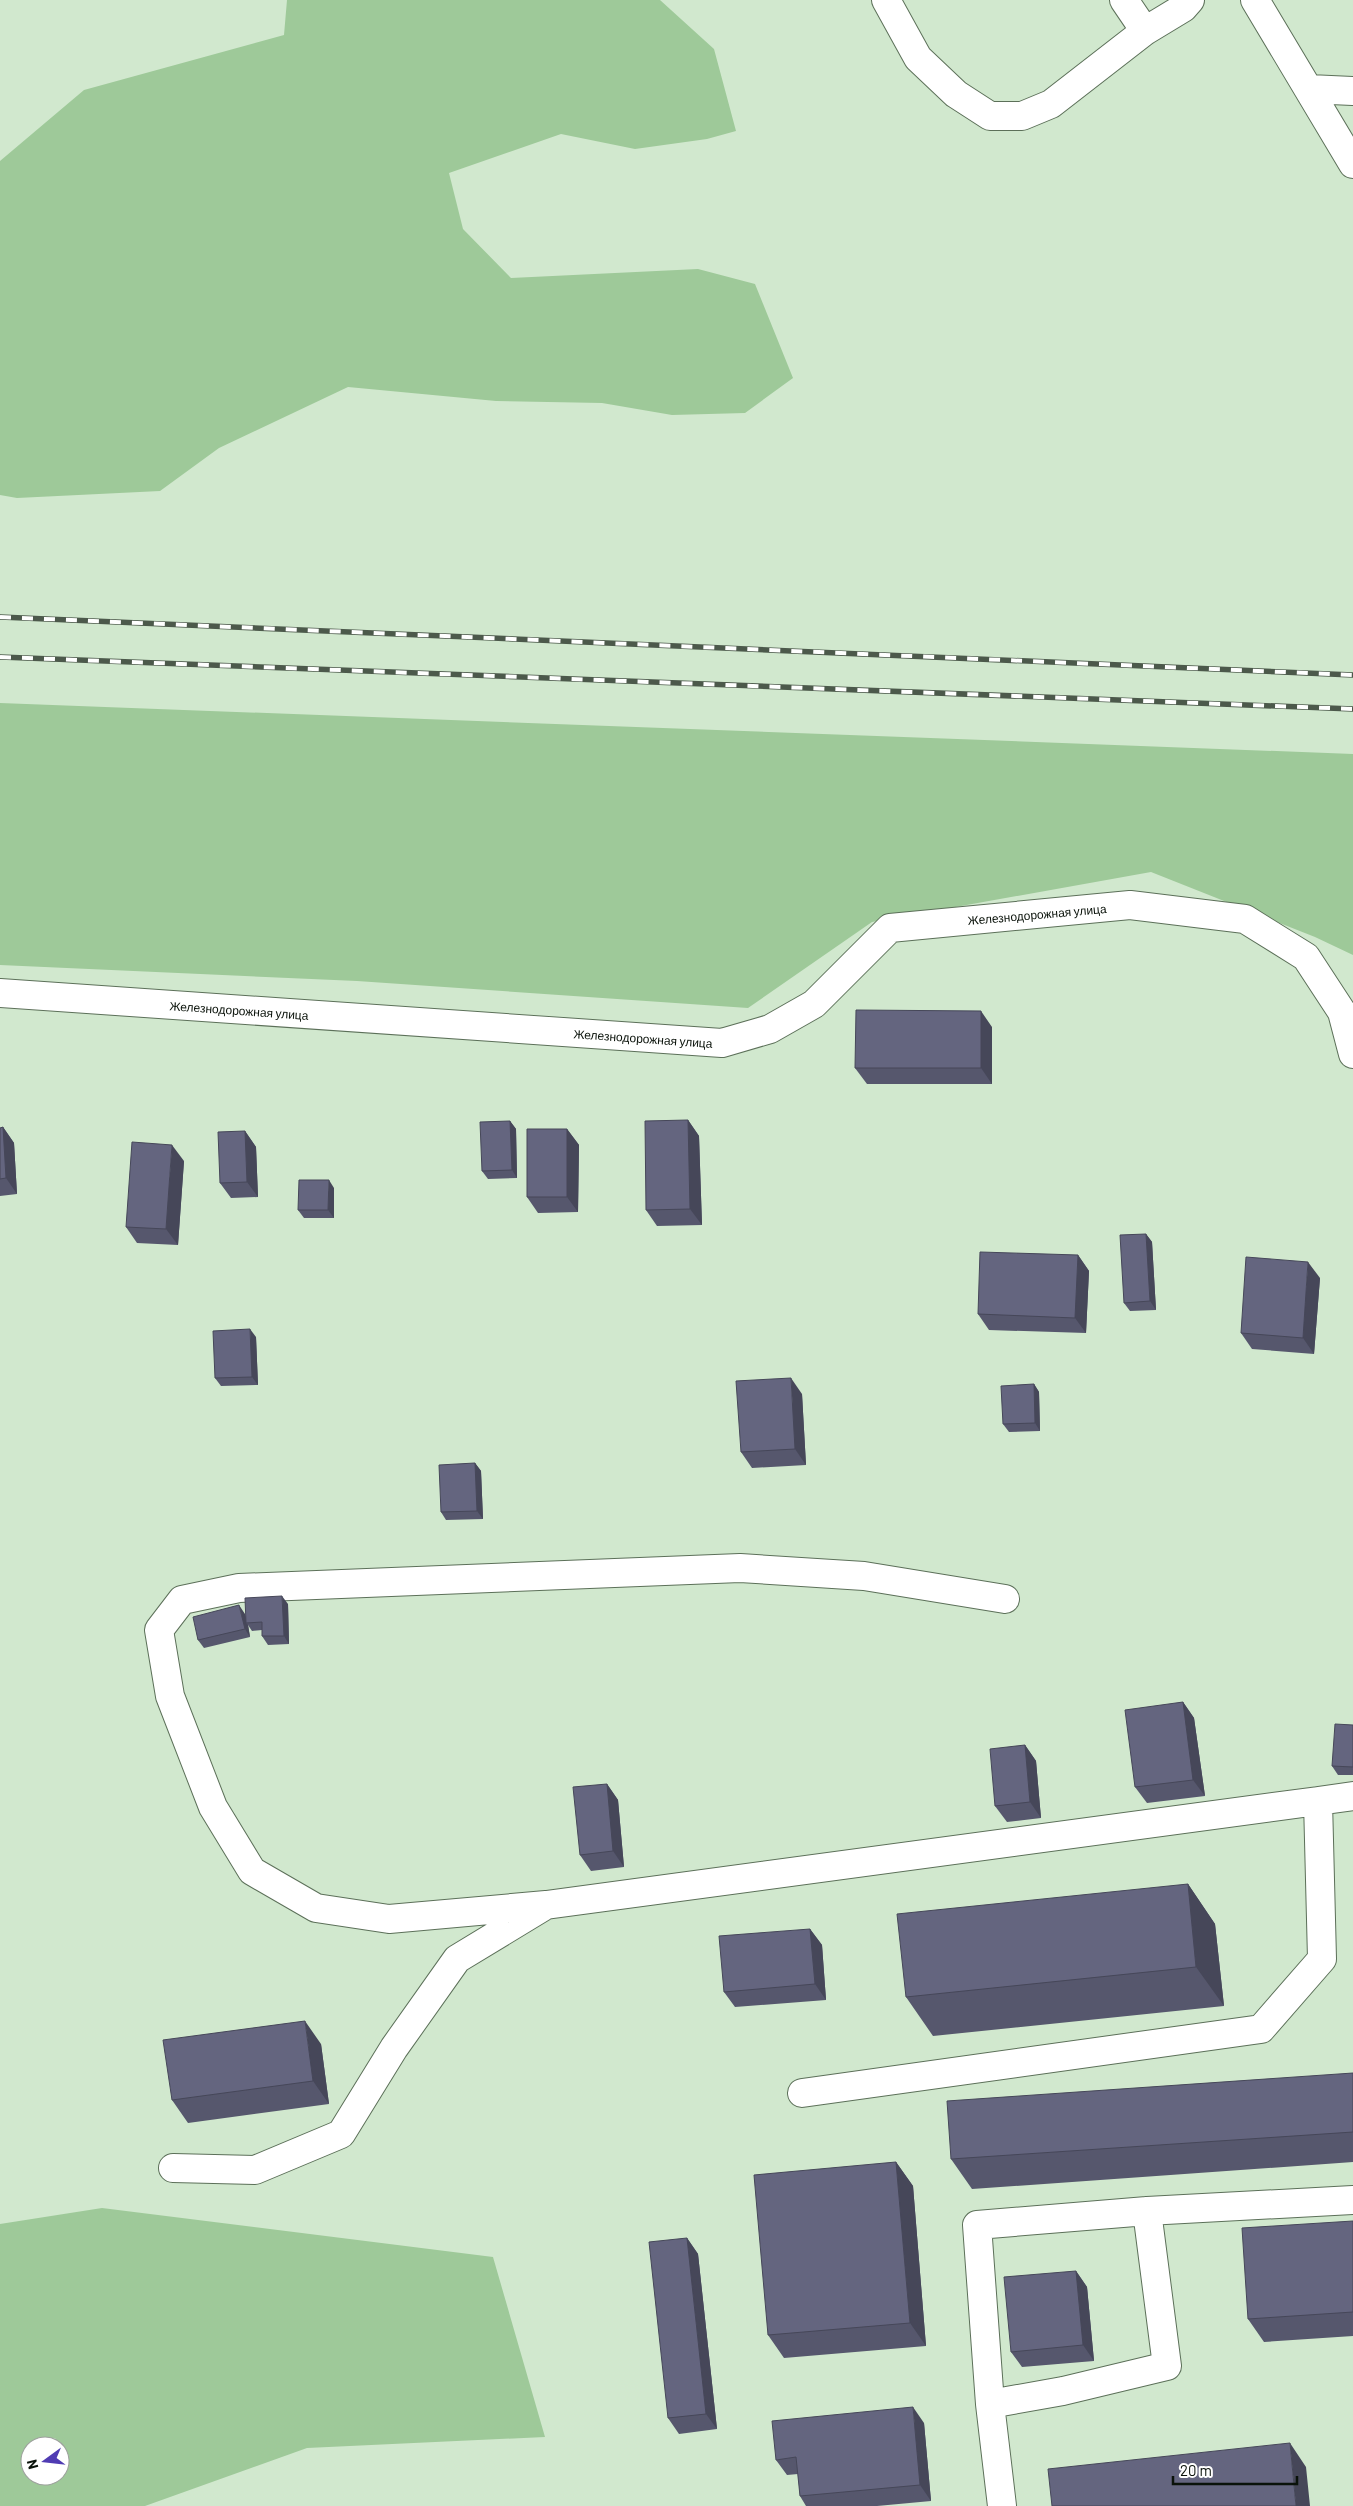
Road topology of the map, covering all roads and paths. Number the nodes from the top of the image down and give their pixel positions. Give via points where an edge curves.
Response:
1 (886, 0) edge
2 (1124, 0) edge
3 (1190, 0) edge
4 (1255, 0) edge
5 (1145, 31) junction
6 (1309, 89) junction
7 (1353, 92) edge
8 (1353, 164) edge
9 (0, 994) edge
10 (1353, 1054) edge
11 (1005, 1599) dead end
12 (1353, 1796) edge
13 (1318, 1800) junction
14 (546, 1905) junction
15 (802, 2093) dead end
16 (173, 2168) dead end
17 (1353, 2200) edge
18 (1147, 2211) junction
19 (990, 2404) junction
20 (1002, 2506) edge

1 - 5 street via 918,58 956,94 990,116 1022,116 1051,104
2 - 5 street
3 - 5 street via 1184,8
4 - 6 street
6 - 7 street
6 - 8 street
9 - 10 street, Железнодорожная улица via 722,1043 770,1029 814,1004 890,928 1130,905 1246,919 1306,957 1342,1012
11 - 14 street via 864,1576 740,1568 239,1588 182,1600 159,1630 170,1696 213,1807 252,1871 316,1908 389,1919
12 - 13 street
13 - 14 street
13 - 15 street via 1322,1959 1261,2029
14 - 16 street via 457,1960 394,2048 341,2134 255,2170
17 - 18 street
18 - 19 street via 1167,2366 1063,2391
18 - 19 street via 977,2225
19 - 20 street

